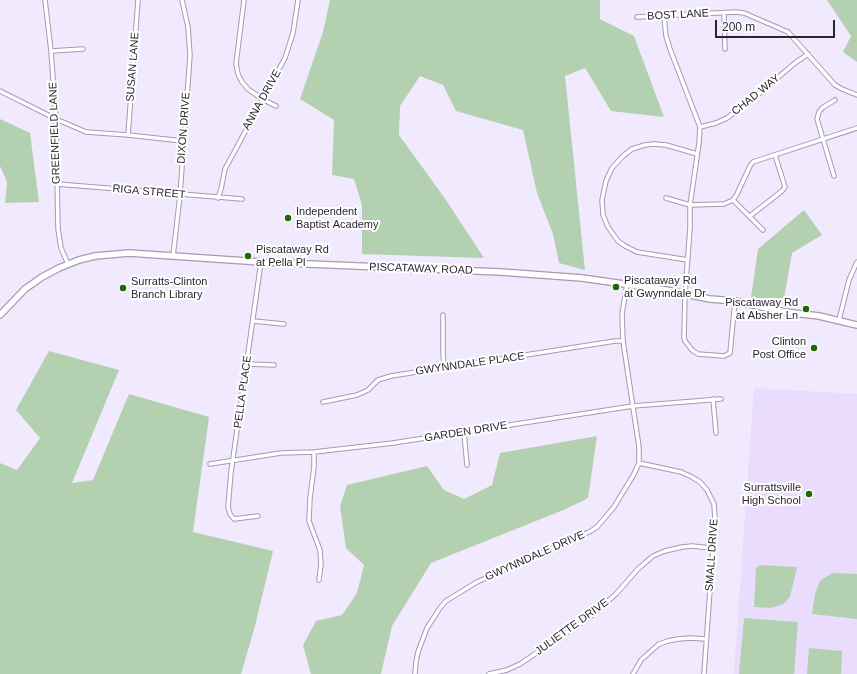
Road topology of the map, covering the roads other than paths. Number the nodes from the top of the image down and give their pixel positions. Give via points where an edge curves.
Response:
1 (45, 0) edge
2 (138, 0) edge
3 (182, 0) edge
4 (244, 0) edge
5 (298, 0) edge
6 (724, 13) junction
7 (664, 16) junction
8 (637, 17) dead end
9 (83, 49) dead end
10 (726, 49) dead end
11 (51, 51) junction
12 (808, 54) junction
13 (0, 91) edge
14 (857, 95) edge
15 (262, 99) junction
16 (835, 100) dead end
17 (276, 106) dead end
18 (56, 119) junction
19 (700, 127) junction
20 (857, 128) edge
21 (128, 135) junction
22 (822, 140) junction
23 (183, 141) junction
24 (696, 154) junction
25 (775, 155) junction
26 (834, 176) dead end
27 (57, 184) junction
28 (180, 195) junction
29 (218, 198) junction
30 (666, 198) dead end
31 (242, 200) dead end
32 (733, 200) junction
33 (690, 205) junction
34 (750, 216) junction
35 (763, 230) dead end
36 (173, 256) junction
37 (688, 260) junction
38 (261, 262) junction
39 (857, 262) edge
40 (68, 264) junction
41 (627, 284) junction
42 (685, 294) junction
43 (735, 301) junction
44 (0, 315) edge
45 (444, 315) dead end
46 (839, 320) junction
47 (253, 321) junction
48 (284, 324) dead end
49 (857, 325) edge
50 (623, 341) junction
51 (247, 364) junction
52 (274, 365) dead end
53 (444, 367) junction
54 (721, 398) dead end
55 (713, 399) junction
56 (323, 402) dead end
57 (633, 406) junction
58 (464, 433) junction
59 (716, 433) dead end
60 (314, 452) junction
61 (233, 460) junction
62 (639, 463) junction
63 (210, 464) dead end
64 (467, 465) dead end
65 (258, 516) dead end
66 (712, 548) junction
67 (319, 580) dead end
68 (706, 639) junction
69 (508, 672) edge
70 (415, 674) edge
71 (489, 674) edge
72 (634, 674) edge
73 (704, 674) edge

1 - 11 street, GREENFIELD LANE
2 - 21 street, SUSAN LANE
3 - 23 street, DIXON DRIVE via 190,49
4 - 15 street via 237,69 244,85
5 - 15 street, ANNA DRIVE via 293,33 285,58
6 - 7 street, BOST LANE
6 - 10 street
6 - 12 street, BOST LANE via 740,12 785,30
7 - 8 street, BOST LANE
7 - 19 street via 666,36
9 - 11 street
11 - 18 street, GREENFIELD LANE
12 - 14 street, BOST LANE via 835,85
12 - 19 street, CHAD WAY via 727,118
13 - 18 street
15 - 17 street
15 - 29 street, ANNA DRIVE via 225,170
16 - 22 street via 822,108 817,116
18 - 21 street via 86,132
18 - 27 street, GREENFIELD LANE
19 - 24 street
20 - 22 street
21 - 23 street
22 - 25 street
22 - 26 street
23 - 28 street, DIXON DRIVE
24 - 33 street
24 - 37 street via 654,144 632,149 612,168 602,200 603,216 608,227 625,246 642,253
25 - 32 street via 757,160 750,166
25 - 34 street via 785,187
27 - 28 street, RIGA STREET
27 - 40 street, GREENFIELD LANE via 59,236
28 - 29 street, RIGA STREET
28 - 36 street, DIXON DRIVE
29 - 31 street, RIGA STREET
30 - 33 street
32 - 33 street via 720,205
32 - 34 street
33 - 37 street
34 - 35 street
36 - 38 main road, PISCATAWAY ROAD
36 - 40 main road, PISCATAWAY ROAD via 110,254
37 - 42 street
38 - 41 main road, PISCATAWAY ROAD via 548,274
38 - 47 street, PELLA PLACE
39 - 46 street via 849,280
40 - 44 main road, PISCATAWAY ROAD via 34,282
41 - 42 main road, PISCATAWAY ROAD
41 - 50 street, GWYNNDALE DRIVE via 622,314
42 - 43 main road, PISCATAWAY ROAD
42 - 43 street via 684,337 692,350 698,354 730,354
43 - 46 main road, PISCATAWAY ROAD
45 - 53 street
46 - 49 main road, PISCATAWAY ROAD
47 - 48 street
47 - 51 street, PELLA PLACE
50 - 53 street, GWYNNDALE PLACE
50 - 57 street, GWYNNDALE DRIVE
51 - 52 street
51 - 61 street, PELLA PLACE
53 - 56 street, GWYNNDALE PLACE via 383,378 358,395
54 - 55 street, GARDEN DRIVE
55 - 57 street, GARDEN DRIVE
55 - 59 street
57 - 58 street, GARDEN DRIVE
57 - 62 street, GWYNNDALE DRIVE
58 - 60 street, GARDEN DRIVE
58 - 64 street
60 - 61 street, GARDEN DRIVE via 290,452
60 - 67 street via 309,513 320,556
61 - 63 street, GARDEN DRIVE
61 - 65 street, PELLA PLACE via 228,507 230,514 234,519
62 - 66 street, SMALL DRIVE via 687,474 704,487 712,499 715,512
62 - 70 street, GWYNNDALE DRIVE via 614,507 598,527 477,582 446,601 427,628 418,652
66 - 68 street, SMALL DRIVE
66 - 69 street, JULIETTE DRIVE via 682,547 653,556 591,616
68 - 72 street via 678,639 659,644 641,660
68 - 73 street, SMALL DRIVE
69 - 71 street, JULIETTE DRIVE

